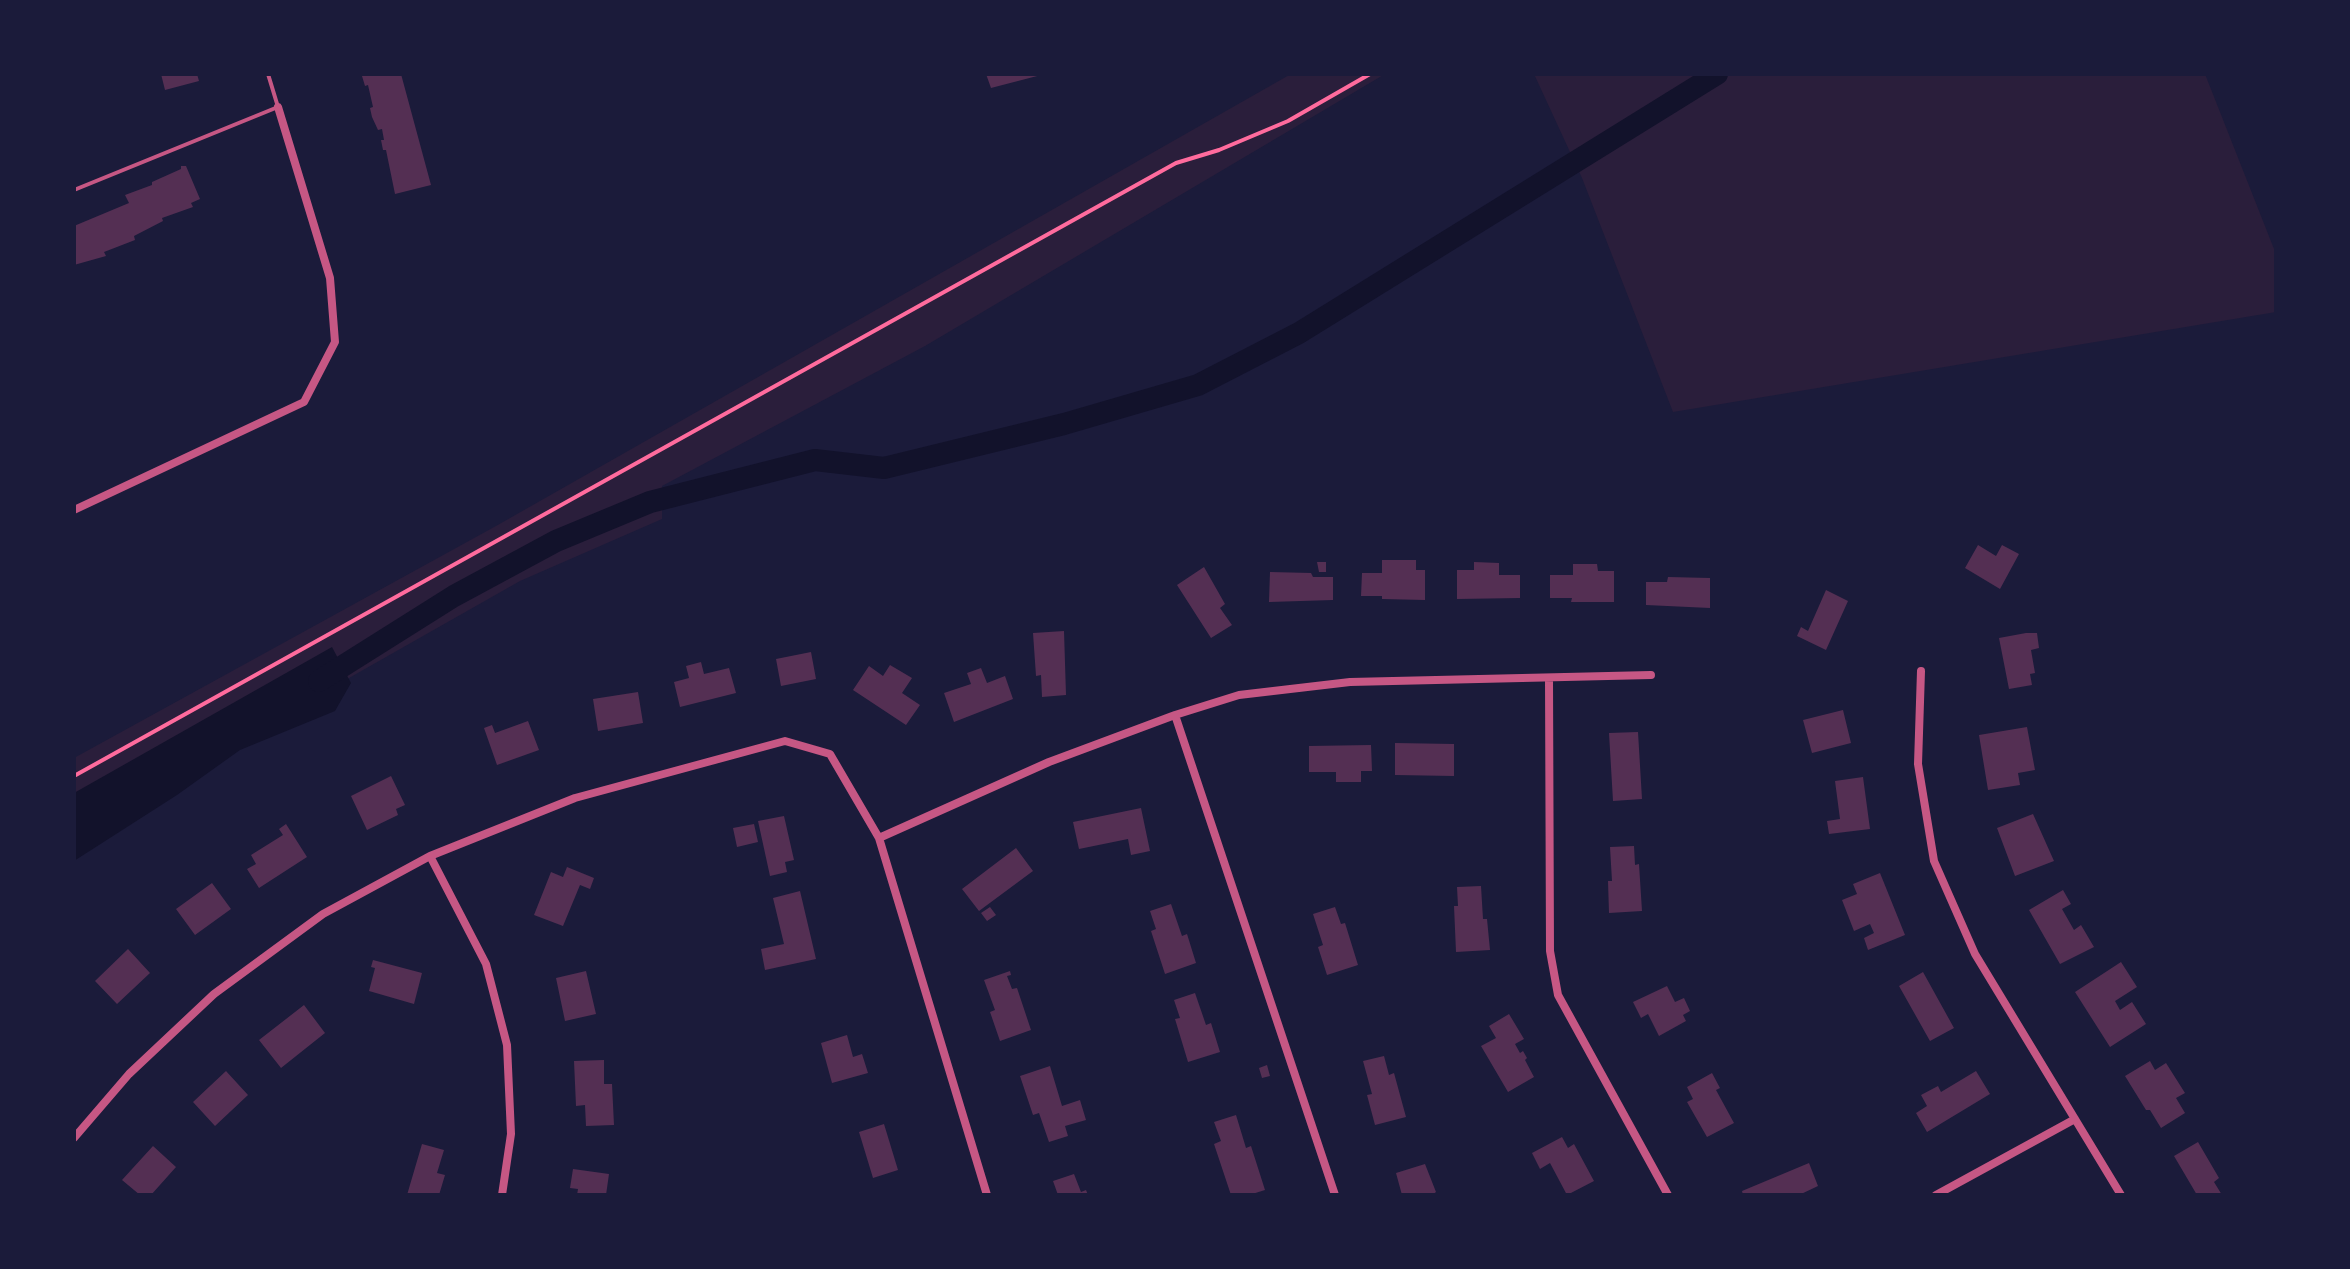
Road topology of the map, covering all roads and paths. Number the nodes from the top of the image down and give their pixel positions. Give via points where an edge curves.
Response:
1 (268, 74) edge
2 (1370, 74) edge
3 (278, 107) junction
4 (74, 190) edge
5 (74, 510) edge
6 (1921, 671) dead end
7 (1651, 675) dead end
8 (1549, 679) junction
9 (1175, 715) junction
10 (74, 776) edge
11 (879, 838) junction
12 (430, 856) junction
13 (2075, 1119) junction
14 (74, 1138) edge
15 (502, 1195) edge
16 (987, 1195) edge
17 (1335, 1195) edge
18 (1668, 1195) edge
19 (1936, 1195) edge
20 (2121, 1195) edge

1 - 3 lane
2 - 10 path via 1288,121 1176,163
3 - 4 lane
3 - 5 street via 330,278 335,342 304,402
6 - 13 street via 1918,764 1934,861 1975,954
7 - 8 street
8 - 9 street via 1350,682 1239,695
8 - 18 street via 1550,951 1558,995
9 - 11 street via 1049,762
9 - 17 street
11 - 12 street via 830,754 785,741 575,798
11 - 16 street
12 - 14 street via 323,914 214,994 129,1074
12 - 15 street via 486,964 507,1045 511,1134
13 - 19 street
13 - 20 street

